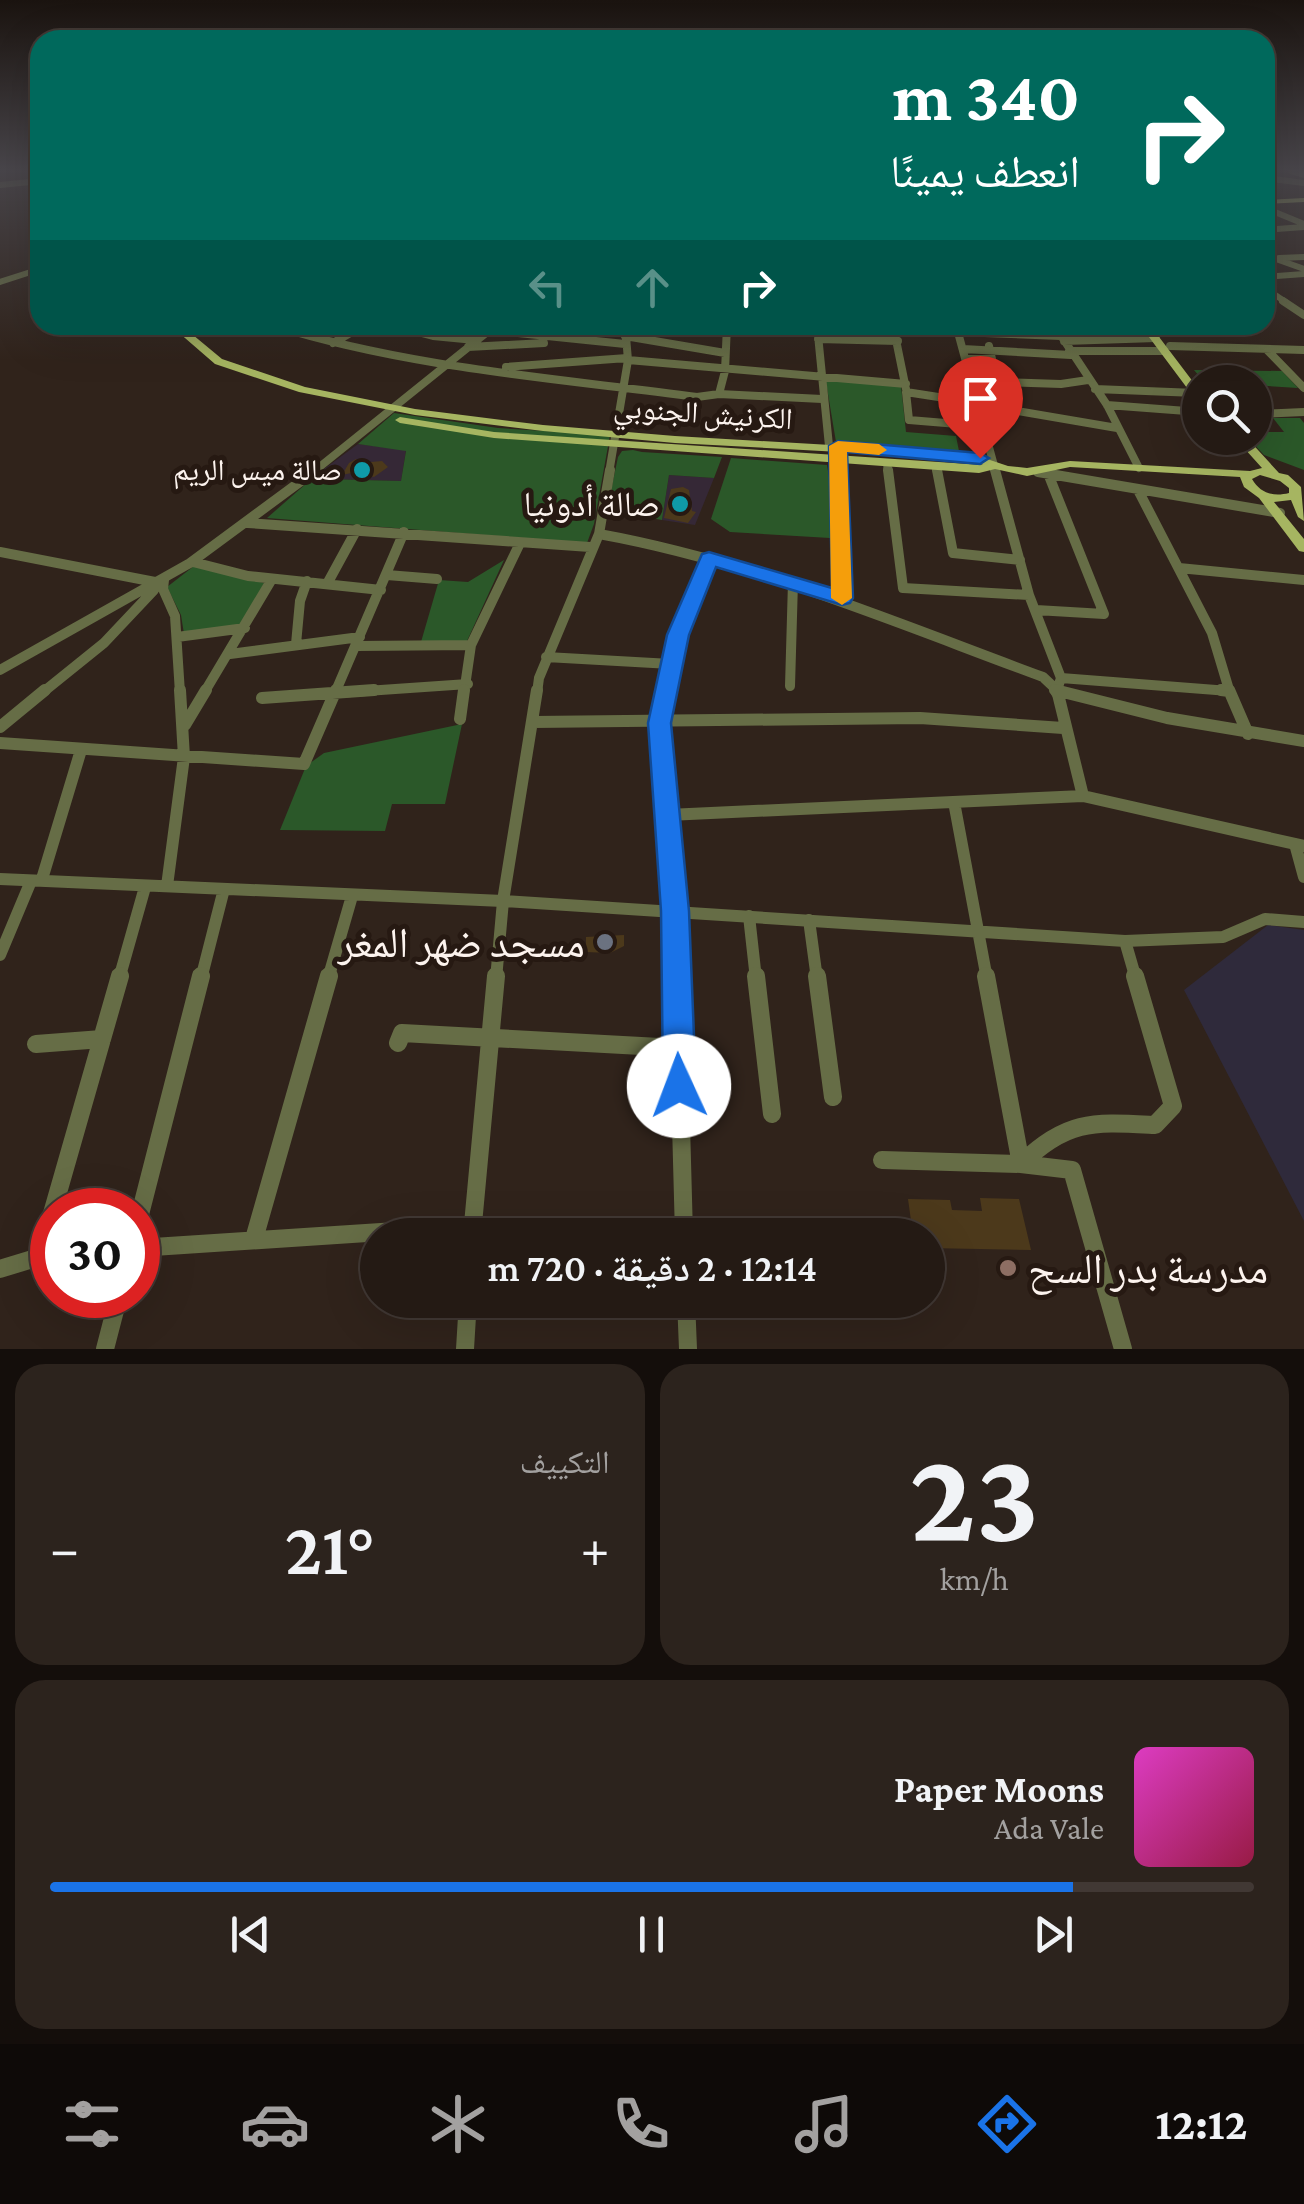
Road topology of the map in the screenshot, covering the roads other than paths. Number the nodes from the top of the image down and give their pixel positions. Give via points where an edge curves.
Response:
1 (1304, 256) edge
2 (1275, 258) joint
3 (30, 272) edge
4 (1304, 272) edge
5 (1275, 276) edge
6 (0, 282) edge
7 (1275, 294) edge
8 (1301, 310) edge
9 (184, 335) edge
10 (304, 335) edge
11 (348, 335) edge
12 (429, 335) edge
13 (482, 335) edge
14 (541, 335) edge
15 (625, 335) edge
16 (726, 335) edge
17 (818, 335) edge
18 (896, 335) edge
19 (959, 335) edge
20 (984, 335) edge
21 (1015, 335) edge
22 (1061, 335) edge
23 (1154, 335) edge
24 (1160, 335) edge
25 (1063, 338) junction
26 (1156, 338) junction
27 (818, 339) junction
28 (475, 340) junction
29 (583, 341) junction
30 (898, 341) junction
31 (333, 344) junction
32 (465, 348) junction
33 (1167, 348) junction
34 (990, 350) junction
35 (1267, 350) junction
36 (1304, 350) edge
37 (726, 353) junction
38 (1070, 353) junction
39 (964, 354) junction
40 (627, 359) junction
41 (444, 362) junction
42 (477, 367) junction
43 (1182, 369) edge
44 (725, 371) junction
45 (821, 374) junction
46 (1088, 380) junction
47 (974, 381) junction
48 (622, 387) junction
49 (906, 388) junction
50 (1304, 388) edge
51 (1095, 389) junction
52 (1182, 392) edge
53 (719, 394) junction
54 (822, 399) junction
55 (977, 404) junction
56 (1106, 405) junction
57 (390, 408) junction
58 (1182, 411) edge
59 (1304, 412) edge
60 (1272, 413) edge
61 (982, 426) junction
62 (1117, 428) junction
63 (615, 438) junction
64 (834, 451) junction
65 (1240, 455) edge
66 (1258, 455) edge
67 (887, 464) junction
68 (936, 466) junction
69 (996, 466) junction
70 (1139, 468) junction
71 (1250, 473) junction
72 (1044, 474) junction
73 (1279, 475) junction
74 (1304, 478) edge
75 (1138, 490) junction
76 (1261, 494) junction
77 (1295, 494) junction
78 (1280, 513) junction
79 (1303, 514) edge
80 (248, 522) junction
81 (357, 529) junction
82 (404, 532) junction
83 (598, 534) junction
84 (520, 543) junction
85 (590, 547) junction
86 (1304, 548) edge
87 (2, 555) edge
88 (709, 558) junction
89 (1020, 560) junction
90 (193, 562) junction
91 (1179, 568) junction
92 (387, 574) junction
93 (437, 578) dead end
94 (272, 579) junction
95 (164, 580) junction
96 (1304, 580) edge
97 (307, 582) junction
98 (793, 582) junction
99 (327, 584) junction
100 (380, 590) junction
101 (1029, 595) junction
102 (842, 598) junction
103 (1036, 610) junction
104 (244, 628) junction
105 (177, 637) junction
106 (359, 642) junction
107 (296, 644) junction
108 (470, 646) junction
109 (230, 654) junction
110 (546, 657) junction
111 (671, 664) junction
112 (0, 670) edge
113 (1061, 678) junction
114 (468, 684) junction
115 (790, 686) dead end
116 (1228, 690) junction
117 (1056, 692) junction
118 (333, 694) junction
119 (262, 698) dead end
120 (460, 719) dead end
121 (533, 722) junction
122 (660, 723) junction
123 (0, 727) edge
124 (183, 728) junction
125 (1064, 728) junction
126 (1248, 734) junction
127 (1304, 742) edge
128 (0, 743) edge
129 (80, 750) junction
130 (184, 757) junction
131 (1082, 796) junction
132 (954, 802) junction
133 (668, 815) junction
134 (1299, 845) edge
135 (1304, 877) edge
136 (0, 879) edge
137 (36, 880) junction
138 (168, 886) junction
139 (145, 887) junction
140 (224, 889) junction
141 (352, 896) junction
142 (503, 901) junction
143 (675, 911) junction
144 (749, 916) junction
145 (809, 920) junction
146 (1304, 922) edge
147 (975, 930) junction
148 (1126, 940) junction
149 (0, 955) edge
150 (488, 1038) junction
151 (102, 1039) junction
152 (398, 1043) dead end
153 (36, 1044) dead end
154 (678, 1048) junction
155 (833, 1097) dead end
156 (772, 1114) dead end
157 (882, 1160) dead end
158 (1021, 1164) junction
159 (60, 1188) edge
160 (147, 1188) edge
161 (473, 1218) edge
162 (683, 1218) edge
163 (360, 1235) edge
164 (254, 1238) junction
165 (160, 1246) edge
166 (30, 1259) edge
167 (0, 1269) edge
168 (113, 1318) edge
169 (467, 1318) edge
170 (687, 1318) edge
171 (105, 1349) edge
172 (465, 1349) edge
173 (688, 1349) edge
174 (1124, 1349) edge

1 - 2 street
2 - 4 street
3 - 6 street
4 - 5 street
7 - 8 street
9 - 57 main road via 198,351 252,377
10 - 31 street
11 - 31 street
12 - 28 street
13 - 28 street
14 - 29 street
15 - 29 street
15 - 37 street
15 - 40 street
16 - 37 street
17 - 27 street
18 - 30 street
19 - 39 street
20 - 34 street
21 - 25 street
22 - 25 street
23 - 26 main road
24 - 33 main road
25 - 26 street
25 - 38 street
26 - 33 main road
27 - 30 street
27 - 45 street
28 - 32 street
29 - 32 street
30 - 49 street
31 - 41 street
32 - 41 street
33 - 35 street
33 - 38 street
33 - 43 main road
34 - 38 street
34 - 39 street via 992,360
35 - 36 street
35 - 50 street
37 - 44 street
38 - 46 street
39 - 47 street
40 - 42 street
40 - 44 street
40 - 48 street
41 - 42 street
41 - 57 street
42 - 48 street
44 - 45 street
44 - 53 street
45 - 49 street
45 - 54 street
46 - 47 street
46 - 51 street
47 - 55 street
48 - 53 street
48 - 63 street
49 - 55 street
49 - 61 street via 908,420
51 - 52 street
51 - 56 street
53 - 54 street
54 - 64 street
55 - 61 street
55 - 62 street
56 - 58 street
56 - 62 street
57 - 63 main road via 391,418 429,426
57 - 80 street
59 - 60 street
61 - 69 street
62 - 70 street
63 - 64 main road
63 - 83 street
64 - 67 main road
64 - 69 main road, الكرنيش الجنوبي via 970,456
64 - 102 street
65 - 71 main road
66 - 73 main road
67 - 68 main road
67 - 101 street via 903,588
68 - 69 main road
68 - 89 street via 953,553
69 - 72 main road, الكرنيش الجنوبي
69 - 89 street
70 - 71 main road, الكرنيش الجنوبي
70 - 72 main road, الكرنيش الجنوبي via 1070,464
71 - 73 main road, الكرنيش الجنوبي
71 - 76 main road via 1245,482
72 - 75 street
72 - 103 street via 1104,614
73 - 74 main road
73 - 77 main road
75 - 78 street
75 - 91 street
76 - 77 main road
76 - 78 main road
77 - 79 main road
78 - 86 main road
80 - 81 street
80 - 90 street
81 - 82 street
81 - 99 street
82 - 84 street
82 - 92 street
83 - 85 street
83 - 88 street
84 - 85 street
84 - 108 street
85 - 110 street
87 - 95 street via 146,583
88 - 98 street
88 - 111 street
89 - 101 street
90 - 94 street
90 - 95 street
91 - 96 street
91 - 116 street via 1212,632
92 - 93 street
92 - 100 street
94 - 97 street
94 - 104 street
95 - 105 street
95 - 112 street
95 - 123 street via 104,643
97 - 99 street
97 - 107 street
98 - 102 street
98 - 115 street
99 - 100 street
100 - 106 street
101 - 103 street
102 - 117 street via 1044,677
103 - 113 street
104 - 105 street
104 - 109 street
105 - 124 street
106 - 107 street
106 - 108 street
106 - 118 street
107 - 109 street
108 - 114 street
109 - 124 street
110 - 111 street
110 - 121 street
111 - 122 street
113 - 116 street
113 - 117 street
114 - 118 street
114 - 120 street
116 - 126 street
117 - 125 street
117 - 126 street
118 - 119 street
118 - 130 street via 304,764
121 - 122 street
121 - 142 street
122 - 125 street via 920,718
122 - 133 street
124 - 130 street
125 - 131 street
126 - 127 street
128 - 129 street
129 - 130 street
129 - 137 street
130 - 138 street
131 - 132 street
131 - 134 street
132 - 133 street
132 - 147 street
133 - 143 street
134 - 135 street
136 - 137 street
137 - 139 street
137 - 149 street
138 - 139 street
138 - 140 street
139 - 151 street
140 - 141 street
140 - 160 street
141 - 142 street
141 - 164 street
142 - 143 street
142 - 150 street
143 - 144 street
143 - 154 street
144 - 145 street
144 - 156 street
145 - 147 street
145 - 155 street
146 - 148 street via 1265,919 1223,937
147 - 148 street
147 - 158 street
148 - 158 street via 1173,1106 1155,1125 1065,1126
150 - 152 street via 402,1033
150 - 154 street
150 - 161 street
151 - 153 street
151 - 159 street
154 - 162 street
157 - 158 street
158 - 174 street via 1072,1170
163 - 164 street
164 - 165 street
166 - 167 street
168 - 171 street
169 - 172 street
170 - 173 street

